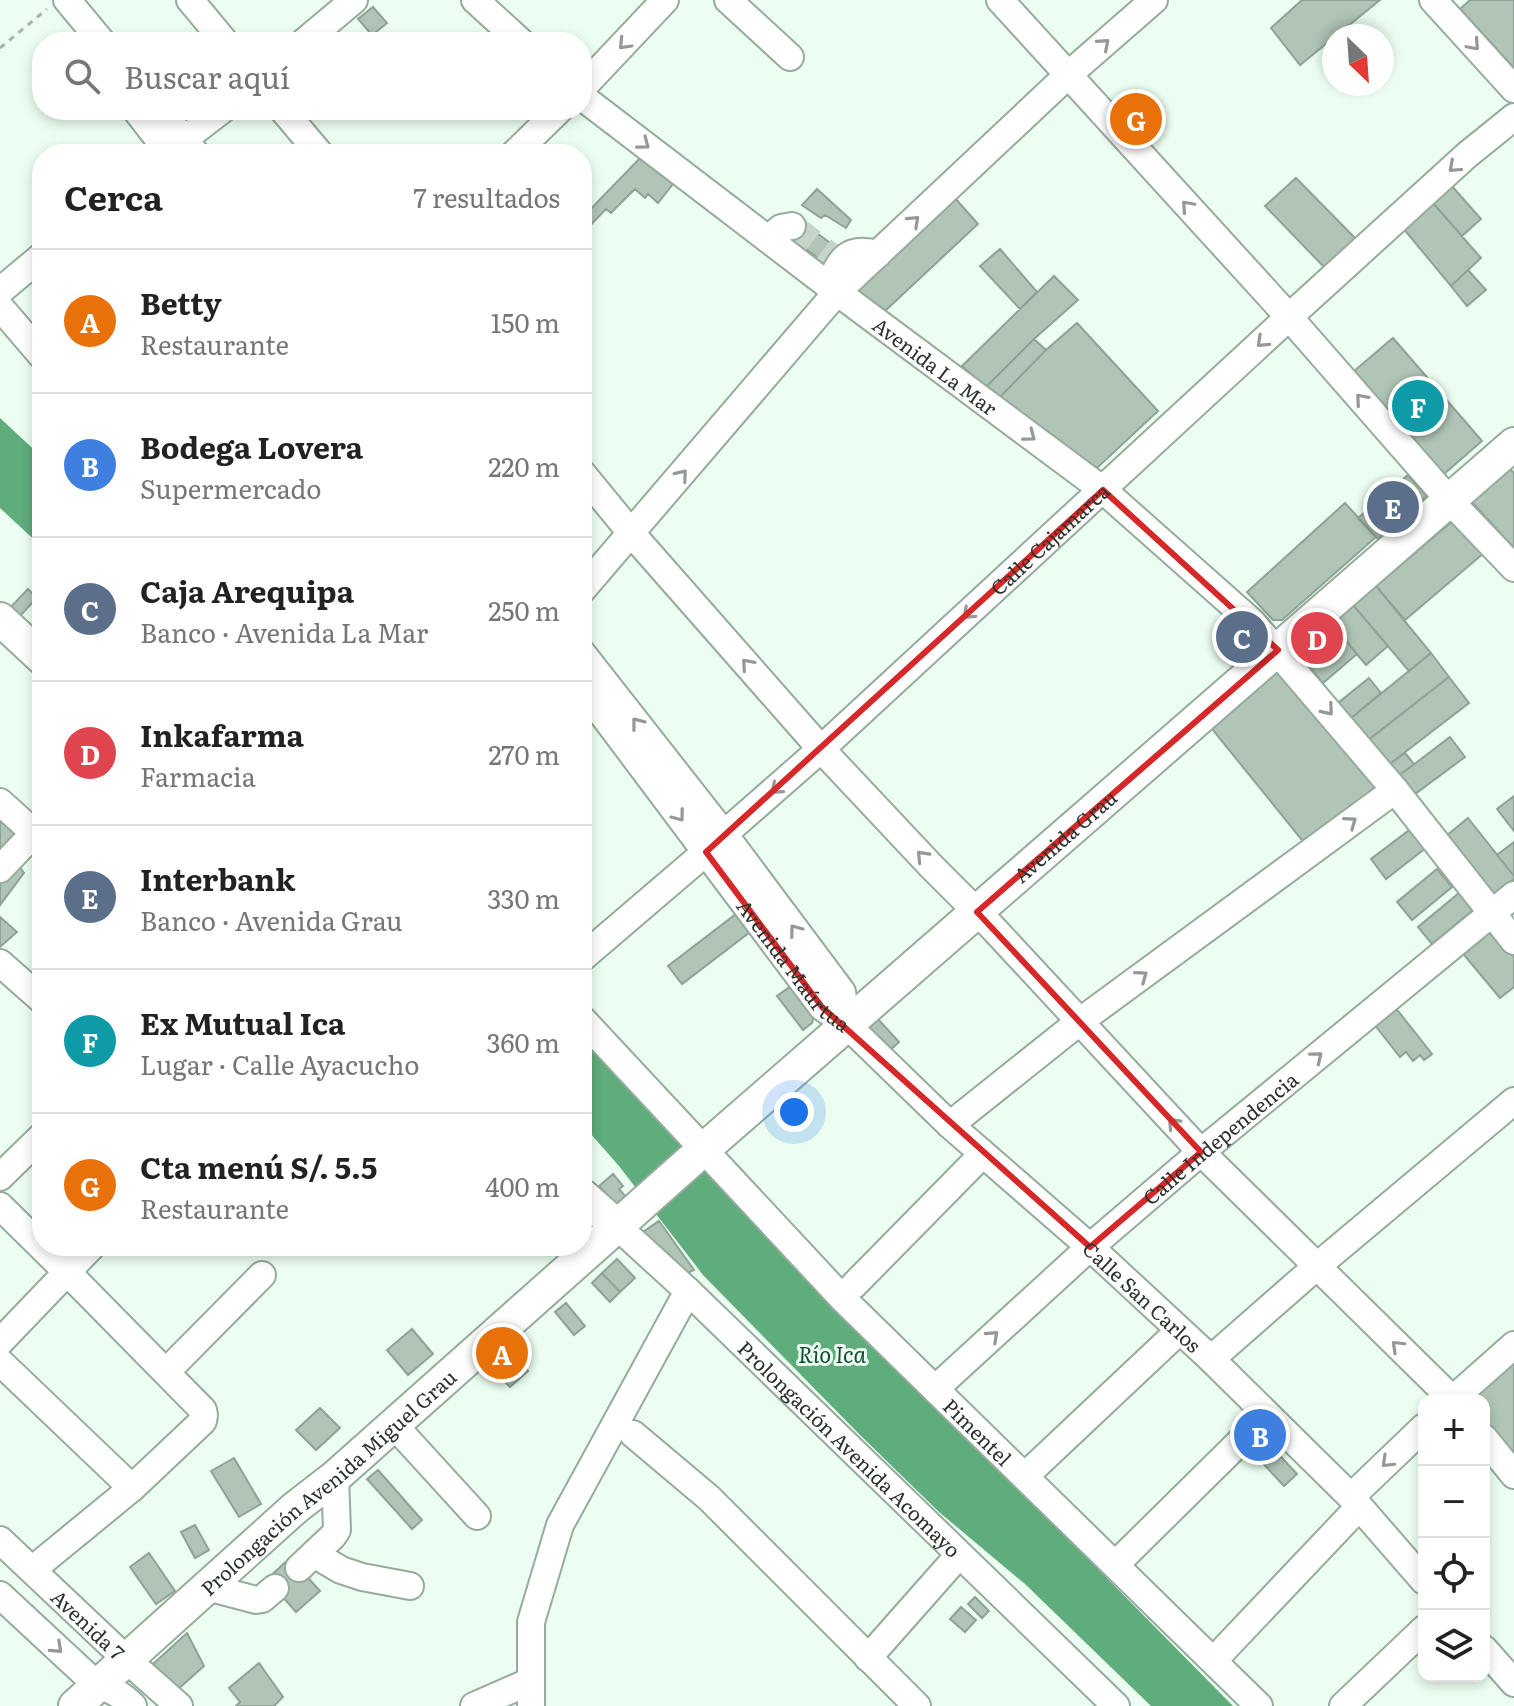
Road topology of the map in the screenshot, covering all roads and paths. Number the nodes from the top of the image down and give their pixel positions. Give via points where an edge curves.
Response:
1 (190, 0) edge
2 (354, 0) edge
3 (475, 0) edge
4 (665, 0) edge
5 (728, 0) edge
6 (1000, 0) edge
7 (1154, 0) edge
8 (1433, 0) edge
9 (56, 1) edge
10 (76, 32) edge
11 (91, 32) edge
12 (217, 32) edge
13 (316, 32) edge
14 (510, 32) edge
15 (0, 48) edge
16 (790, 57) dead end
17 (1068, 75) junction
18 (592, 77) edge
19 (1514, 89) edge
20 (592, 105) edge
21 (1514, 117) edge
22 (146, 120) edge
23 (164, 120) edge
24 (211, 120) edge
25 (291, 120) edge
26 (549, 120) edge
27 (171, 144) edge
28 (175, 144) edge
29 (186, 144) edge
30 (312, 144) edge
31 (524, 144) edge
32 (792, 226) dead end
33 (768, 239) junction
34 (32, 267) edge
35 (835, 274) junction
36 (32, 285) edge
37 (1, 303) edge
38 (1289, 317) junction
39 (32, 343) edge
40 (1514, 444) edge
41 (592, 485) edge
42 (1103, 490) junction
43 (1449, 500) junction
44 (632, 534) junction
45 (1514, 568) edge
46 (592, 579) edge
47 (0, 619) edge
48 (32, 649) edge
49 (1278, 650) junction
50 (592, 667) edge
51 (592, 699) edge
52 (821, 749) junction
53 (1395, 790) junction
54 (0, 802) edge
55 (32, 827) edge
56 (32, 839) edge
57 (715, 843) junction
58 (0, 869) edge
59 (1514, 895) edge
60 (977, 912) junction
61 (1493, 914) junction
62 (1514, 941) edge
63 (592, 949) edge
64 (0, 963) edge
65 (32, 991) edge
66 (1079, 1022) junction
67 (847, 1025) junction
68 (592, 1030) edge
69 (1514, 1101) edge
70 (950, 1125) junction
71 (32, 1146) edge
72 (1201, 1152) junction
73 (700, 1153) junction
74 (982, 1153) junction
75 (0, 1177) edge
76 (592, 1200) edge
77 (0, 1206) edge
78 (627, 1218) junction
79 (32, 1238) edge
80 (1090, 1247) junction
81 (592, 1249) edge
82 (51, 1256) edge
83 (82, 1256) edge
84 (584, 1256) edge
85 (1316, 1267) junction
86 (67, 1272) junction
87 (262, 1275) dead end
88 (854, 1285) dead end
89 (688, 1291) junction
90 (1179, 1331) junction
91 (0, 1342) edge
92 (1514, 1345) edge
93 (1211, 1359) junction
94 (0, 1362) edge
95 (166, 1372) junction
96 (935, 1389) junction
97 (1447, 1394) edge
98 (1460, 1394) edge
99 (1267, 1415) junction
100 (393, 1424) junction
101 (633, 1434) dead end
102 (1418, 1434) edge
103 (1490, 1445) edge
104 (1514, 1475) edge
105 (1025, 1476) junction
106 (335, 1477) junction
107 (132, 1488) junction
108 (1355, 1502) junction
109 (477, 1516) dead end
110 (0, 1540) edge
111 (959, 1555) junction
112 (1115, 1565) junction
113 (32, 1570) junction
114 (1418, 1574) edge
115 (410, 1586) dead end
116 (207, 1587) junction
117 (275, 1588) dead end
118 (0, 1595) edge
119 (1418, 1635) edge
120 (1490, 1656) edge
121 (868, 1658) junction
122 (126, 1659) junction
123 (1214, 1660) junction
124 (1514, 1683) edge
125 (531, 1693) edge
126 (86, 1696) edge
127 (133, 1706) edge
128 (179, 1706) edge
129 (474, 1706) edge
130 (917, 1706) edge
131 (1116, 1706) edge
132 (1259, 1706) edge
133 (1343, 1706) edge

1 - 12 street
2 - 13 street
3 - 14 street
4 -> 18 street
5 - 16 street
6 - 17 street
17 -> 7 street
8 -> 19 street
9 - 10 street
9 - 11 street
9 - 15 path
35 -> 17 street via 878,254
38 -> 17 street
20 -> 33 street, Avenida La Mar
21 -> 38 street, Calle Cajamarca
22 - 27 street
23 - 28 street
24 - 29 street
25 - 30 street
26 - 31 street
32 - 33 street
33 - 35 street, Avenida La Mar
34 - 37 street
35 -> 42 street, Avenida La Mar
44 -> 35 street
36 - 37 street
37 - 39 street
38 -> 42 street, Calle Cajamarca
43 -> 38 street
40 - 43 main road, Avenida Grau
41 - 44 street
42 - 49 street, Avenida La Mar
42 -> 52 street, Calle Cajamarca
43 - 45 street
43 - 49 main road, Avenida Grau
44 - 46 street
52 -> 44 street
47 - 48 main road
49 -> 53 street, Avenida La Mar
49 - 60 main road, Avenida Grau
57 -> 50 street, Avenida Maúrtua
51 -> 57 street, Avenida Maúrtua
52 -> 57 street, Calle Cajamarca
60 -> 52 street
53 - 61 street, Avenida La Mar
66 -> 53 street
54 - 55 street
56 - 58 street
57 - 63 street, Calle Cajamarca
57 - 67 street, Avenida Maúrtua via 822,1007
59 - 61 street, Calle Independencia
60 - 66 street
60 - 67 main road, Avenida Grau
61 - 62 street, Avenida La Mar
72 -> 61 street, Calle Independencia
64 - 65 street
66 - 70 street
72 -> 66 street
67 - 70 street, Calle San Carlos
67 - 73 main road, Avenida Grau
68 - 73 street, Pimentel
69 - 85 street
70 - 74 street, Calle San Carlos
71 - 75 street
72 - 80 street, Calle Independencia
72 - 85 street
73 - 78 main road, Avenida Grau
73 - 96 street, Pimentel
74 - 80 street, Calle San Carlos
74 - 88 street
76 - 78 main road, Prolongación Avenida Acomayo
77 - 79 street
78 - 81 main road, Prolongación Avenida Miguel Grau
78 - 89 street, Prolongación Avenida Acomayo
80 - 90 street, Calle San Carlos
96 -> 80 street, Calle Independencia
82 - 86 street
83 - 86 street
84 - 100 main road, Prolongación Avenida Miguel Grau
85 - 93 street
97 -> 85 street
86 - 91 street
86 - 95 street
87 - 95 street
89 - 111 street, Prolongación Avenida Acomayo
89 - 125 street via 560,1525 531,1622
90 - 93 street, Calle San Carlos
90 - 105 street
92 - 98 street
93 - 99 street, Calle San Carlos
94 - 107 street
95 - 107 street via 203,1410 203,1421
96 - 105 street, Pimentel
99 - 108 street, Calle San Carlos
99 - 112 street
100 - 106 main road, Prolongación Avenida Miguel Grau
100 - 109 street
101 - 121 street via 709,1498
102 -> 108 street
103 - 104 street
105 - 112 street, Pimentel
106 - 115 street via 337,1530 307,1561
106 - 116 main road, Prolongación Avenida Miguel Grau
107 - 113 street
108 - 114 street, Calle San Carlos
108 - 123 street
110 - 113 street, Avenida 7
111 - 121 street
111 - 131 street, Prolongación Avenida Acomayo
112 - 123 street, Pimentel
113 - 122 street, Avenida 7
116 - 117 street via 256,1600
116 - 122 main road, Prolongación Avenida Miguel Grau
118 -> 126 street, Avenida 7
119 - 133 street
120 - 124 street
121 - 130 street
122 - 126 main road, Prolongación Avenida Miguel Grau
122 - 128 street, Avenida 7
123 - 132 street, Pimentel
125 - 129 street
126 - 127 street, Avenida 7 via 112,1689

